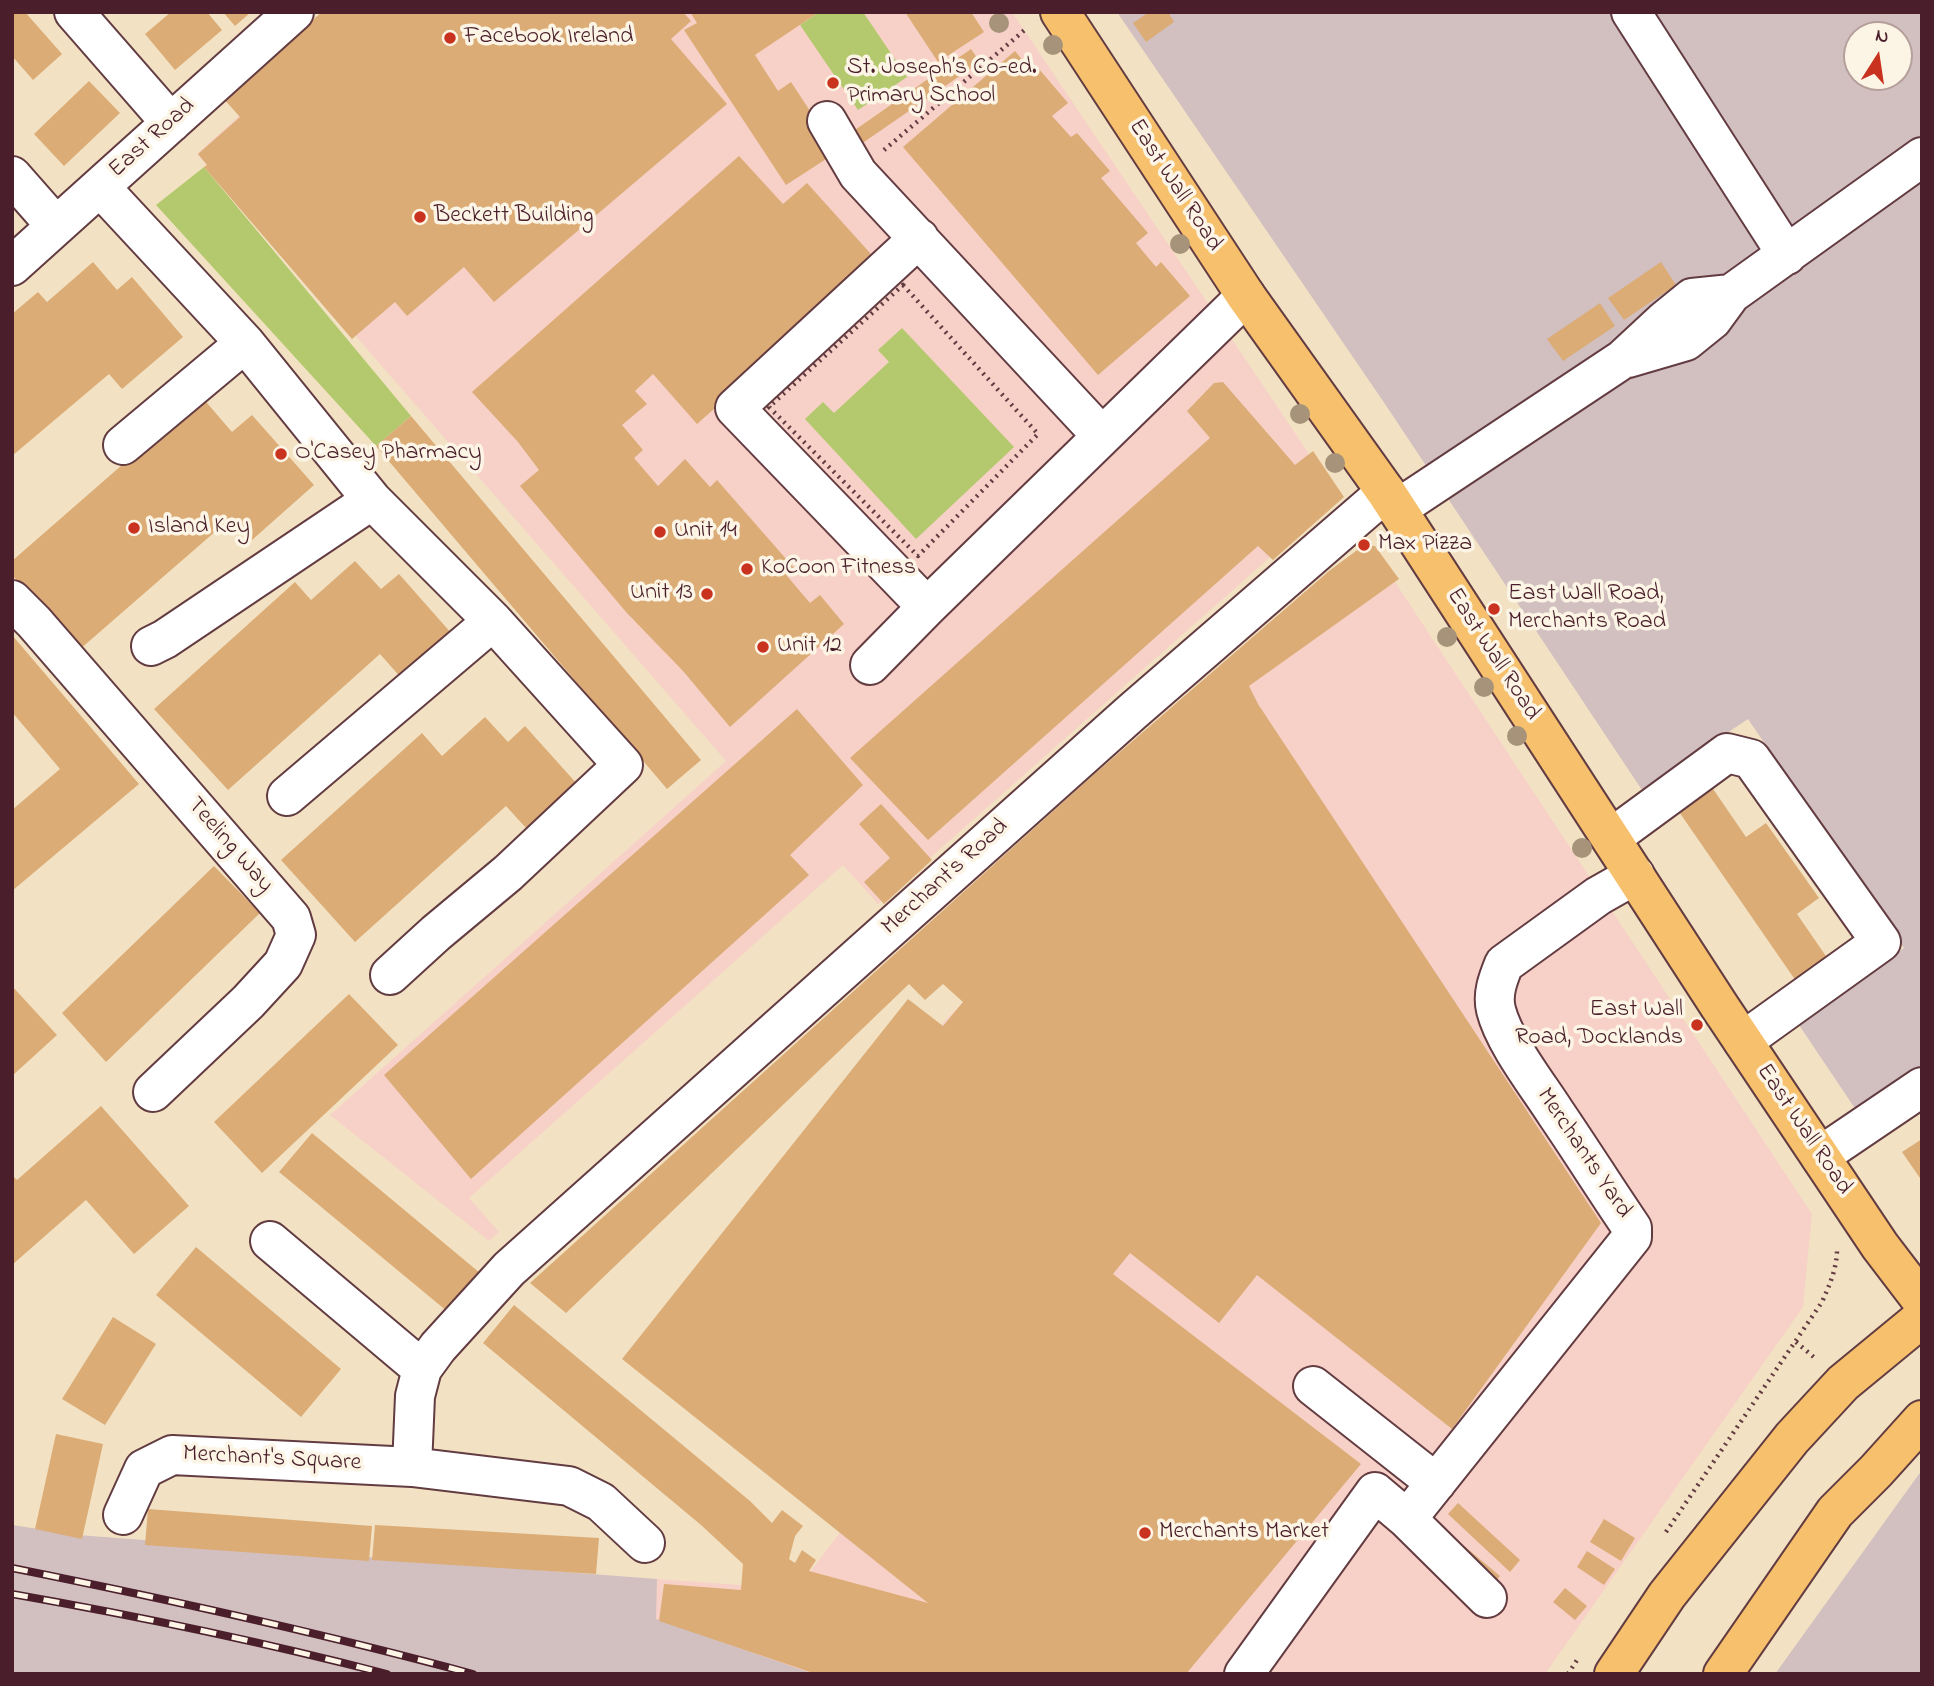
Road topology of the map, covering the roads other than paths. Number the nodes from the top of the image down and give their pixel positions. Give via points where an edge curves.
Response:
1 (74, 12) edge
2 (294, 12) edge
3 (1631, 12) edge
4 (1043, 20) edge
5 (827, 121) dead end
6 (171, 123) junction
7 (1922, 157) edge
8 (12, 176) edge
9 (100, 187) junction
10 (56, 226) junction
11 (919, 239) junction
12 (1787, 255) junction
13 (12, 266) edge
14 (1246, 296) junction
15 (245, 343) junction
16 (1102, 436) junction
17 (122, 444) dead end
18 (372, 500) junction
19 (1392, 500) junction
20 (12, 600) edge
21 (927, 607) junction
22 (493, 621) junction
23 (151, 646) dead end
24 (870, 665) dead end
25 (287, 796) dead end
26 (1611, 838) junction
27 (1635, 875) junction
28 (390, 975) dead end
29 (1743, 1041) junction
30 (1922, 1087) edge
31 (153, 1092) dead end
32 (1820, 1156) junction
33 (270, 1241) dead end
34 (1922, 1301) edge
35 (1922, 1318) edge
36 (422, 1369) junction
37 (1313, 1386) dead end
38 (1922, 1420) edge
39 (412, 1467) junction
40 (1436, 1483) junction
41 (123, 1515) dead end
42 (1407, 1519) junction
43 (645, 1543) dead end
44 (1487, 1598) dead end
45 (1244, 1674) edge
46 (1614, 1674) edge
47 (1723, 1674) edge

1 - 6 street
2 - 6 street, East Road
3 - 12 street
4 - 14 main road, East Wall Road
5 - 11 street via 858,174
6 - 9 street, East Road
7 - 12 street
8 - 10 street
9 - 10 street, East Road
9 - 15 street
10 - 13 street, East Road
11 - 16 street
11 - 21 street via 735,408
12 - 19 street, Merchant's Road via 1731,294 1692,298 1623,359
14 - 16 street
14 - 19 main road, East Wall Road
15 - 17 street
15 - 18 street
16 - 21 street
18 - 22 street
18 - 23 street
19 - 26 main road, East Wall Road
19 - 36 street, Merchant's Road via 1132,712 509,1269
20 - 31 street, Teeling Way via 291,918 296,935 284,964
21 - 24 street
22 - 25 street
22 - 28 street via 623,765
26 - 27 main road, East Wall Road
26 - 29 street via 1727,753 1751,758 1881,942
27 - 29 main road, East Wall Road
27 - 40 street, Merchants Yard via 1504,964 1494,995 1499,1021 1518,1056 1632,1228 1632,1237
29 - 32 main road, East Wall Road
30 - 32 street
32 - 34 main road, East Wall Road
33 - 36 street
35 - 46 main road via 1843,1383 1792,1438 1667,1595
36 - 39 street via 415,1396
37 - 40 street
38 - 47 main road via 1835,1511
39 - 41 street, Merchant's Square via 172,1455 144,1469
39 - 43 street, Merchant's Square via 569,1486 601,1502
40 - 42 street, Merchants Yard
42 - 44 street
42 - 45 street via 1374,1492

